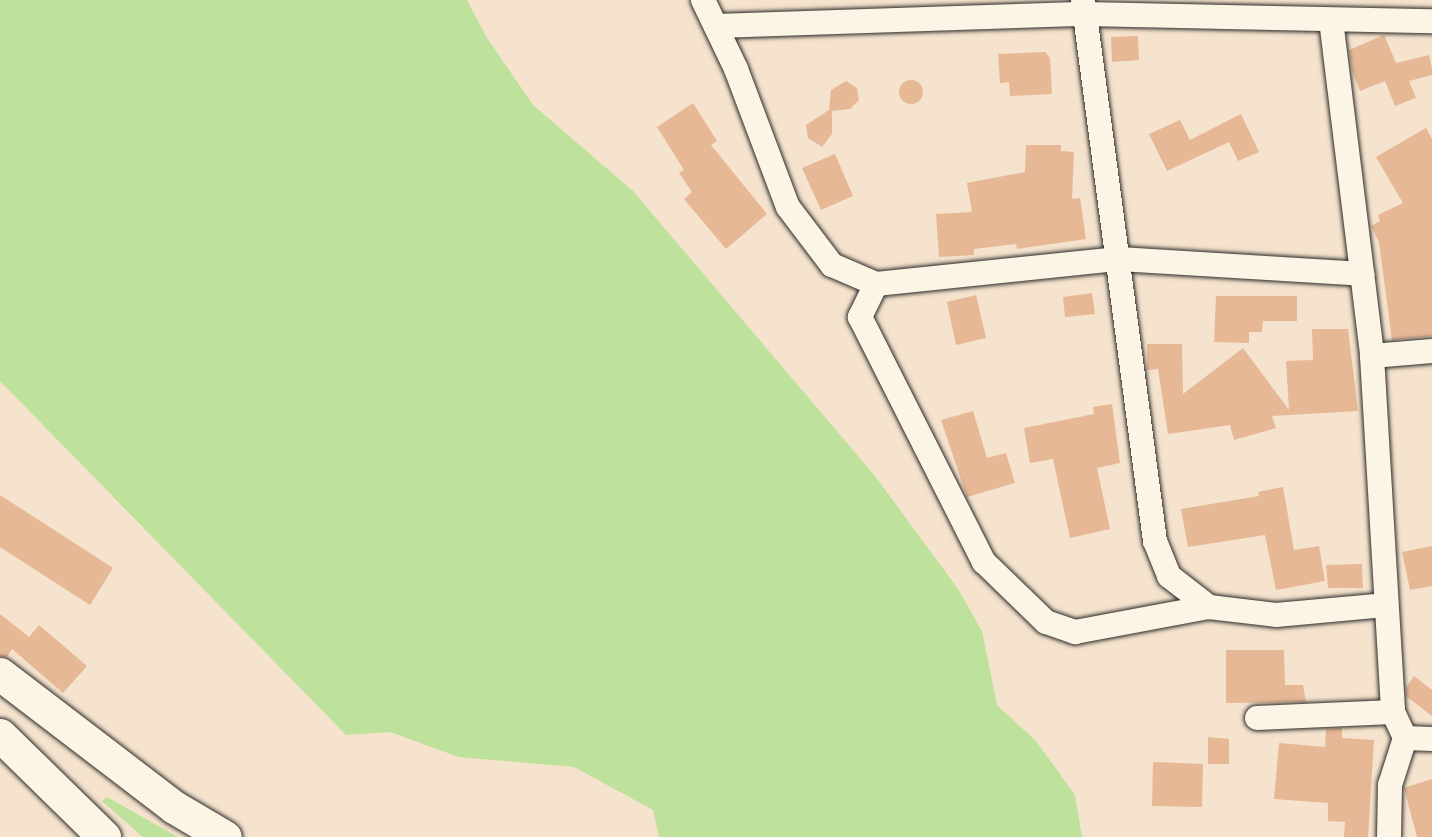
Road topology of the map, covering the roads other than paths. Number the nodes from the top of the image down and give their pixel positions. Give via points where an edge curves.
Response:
1 (703, 0) edge
2 (1084, 7) edge
3 (1330, 20) junction
4 (1432, 21) edge
5 (716, 26) junction
6 (1119, 260) junction
7 (1363, 274) junction
8 (876, 284) junction
9 (1432, 351) edge
10 (1372, 356) junction
11 (1385, 605) junction
12 (1209, 607) junction
13 (0, 674) edge
14 (1393, 712) junction
15 (1257, 718) dead end
16 (0, 735) edge
17 (1405, 738) junction
18 (1432, 739) edge
19 (104, 837) edge
20 (225, 837) edge
21 (1389, 837) edge

1 - 5 street
2 - 3 street
2 - 5 street
2 - 6 street
3 - 4 street
3 - 7 street
5 - 8 street via 788,207 832,265
6 - 7 street
6 - 8 street
6 - 12 street via 1155,541 1169,576
7 - 10 street
8 - 12 street via 860,317 984,561 1020,599 1046,622 1075,632
9 - 10 street
10 - 11 street
11 - 12 street via 1276,615
11 - 14 street
13 - 20 main road via 174,807
14 - 15 street
14 - 17 street
16 - 19 main road
17 - 18 street
17 - 21 street via 1390,785

